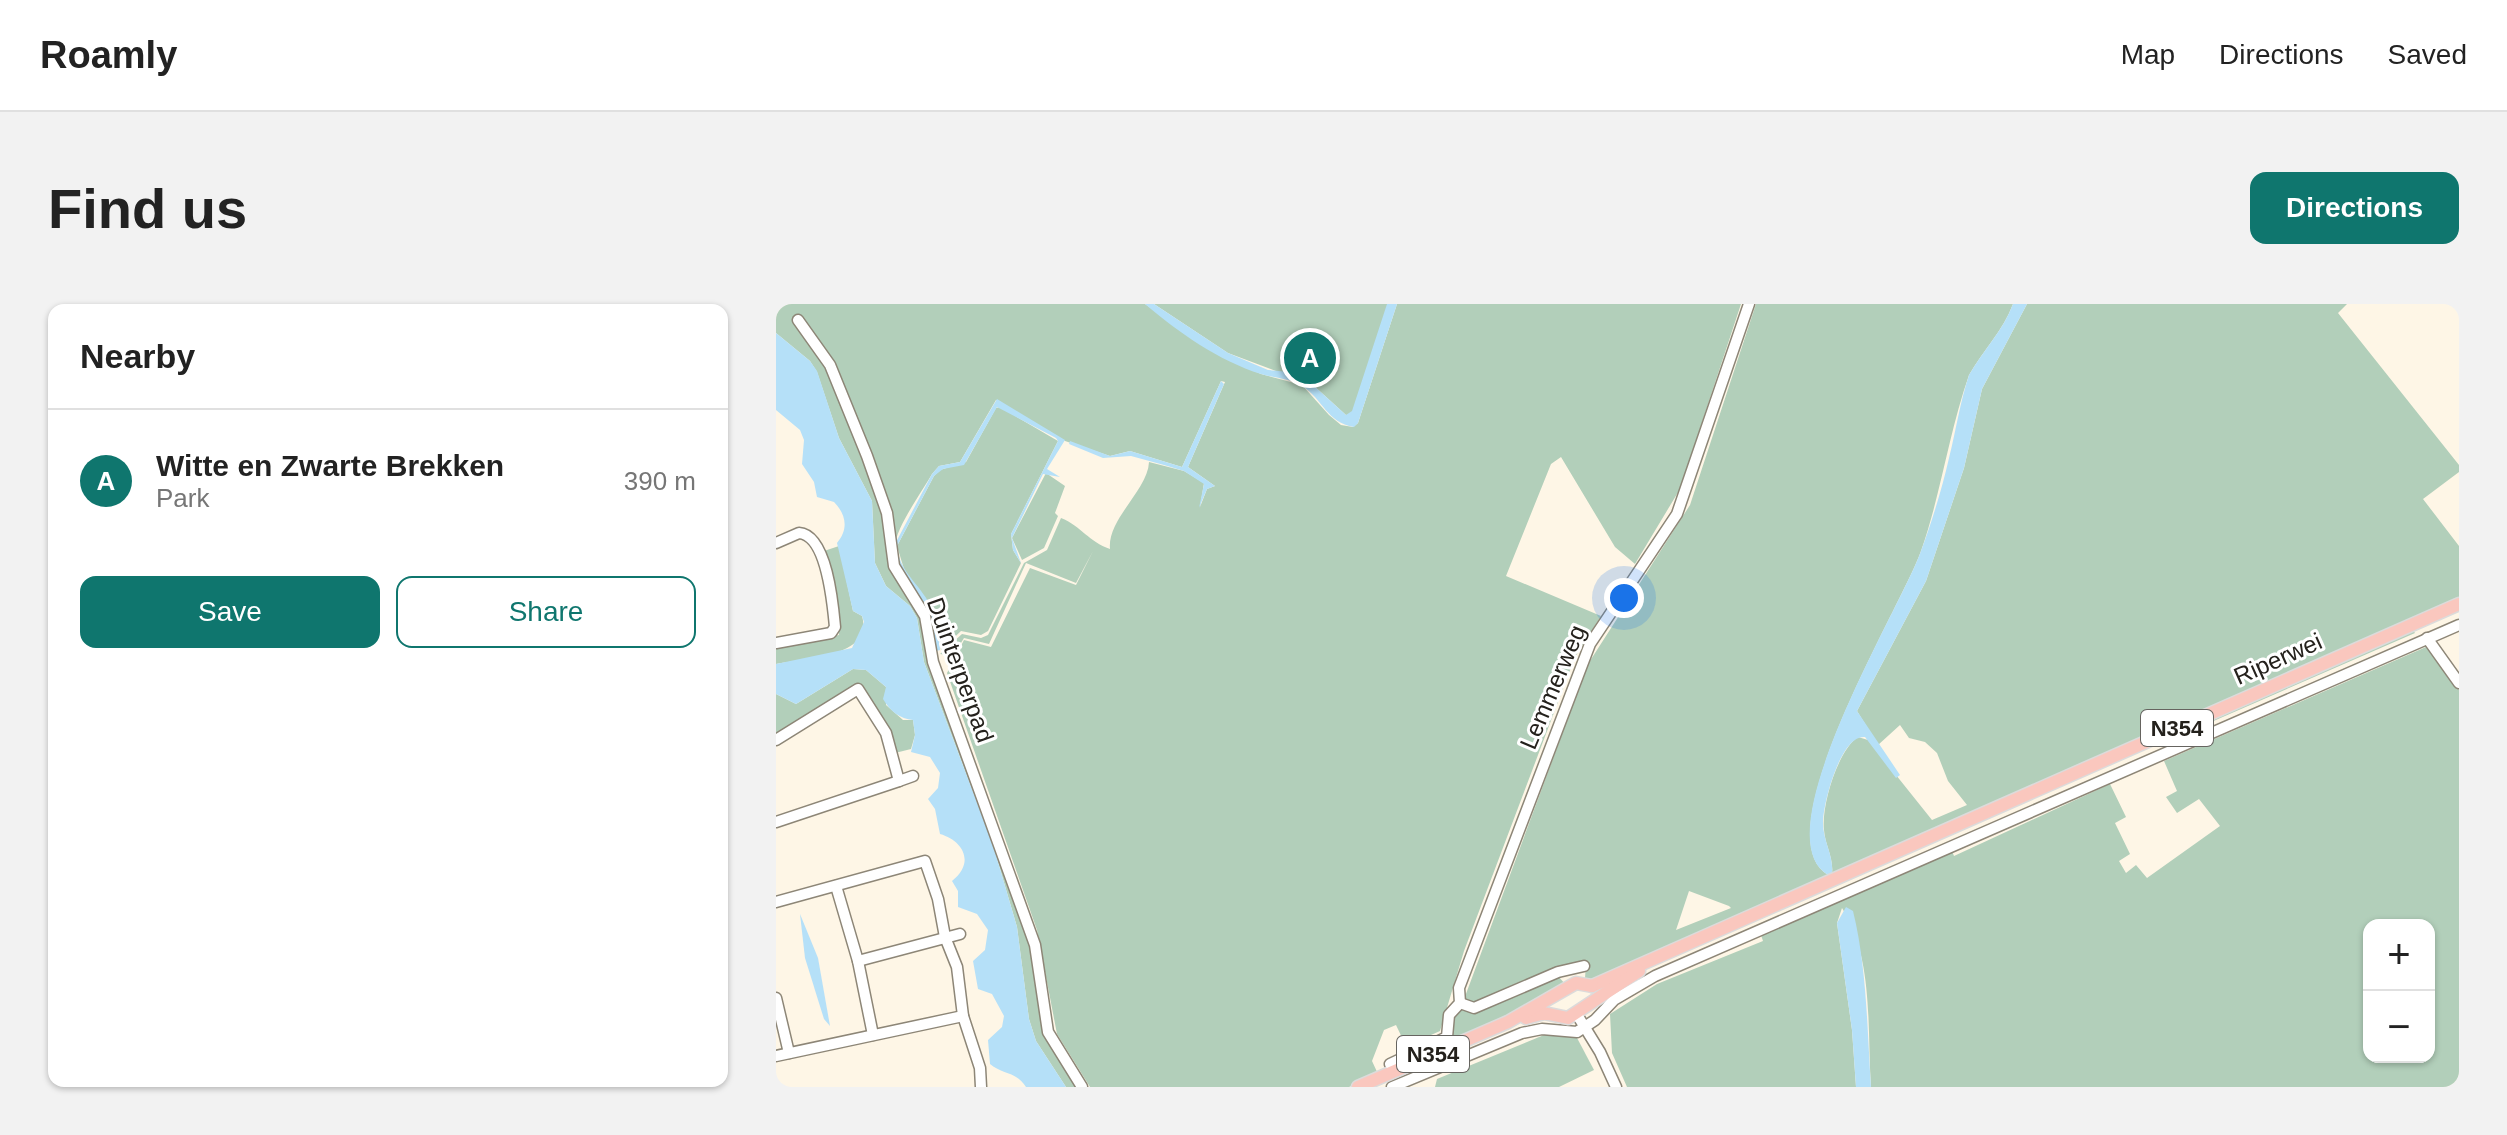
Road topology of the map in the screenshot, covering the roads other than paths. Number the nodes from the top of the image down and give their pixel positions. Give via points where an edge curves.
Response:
1 (1749, 304) edge
2 (798, 320) dead end
3 (776, 543) edge
4 (2459, 604) edge
5 (2414, 623) junction
6 (2459, 625) edge
7 (2425, 640) junction
8 (776, 643) edge
9 (2459, 683) edge
10 (776, 740) edge
11 (913, 776) dead end
12 (899, 781) junction
13 (776, 822) edge
14 (836, 886) junction
15 (776, 902) edge
16 (960, 934) dead end
17 (945, 937) junction
18 (1665, 953) junction
19 (858, 961) junction
20 (1584, 966) dead end
21 (1565, 969) junction
22 (1573, 984) junction
23 (1592, 986) junction
24 (1555, 996) junction
25 (776, 998) edge
26 (1460, 1003) junction
27 (1590, 1004) junction
28 (1551, 1013) junction
29 (1576, 1013) junction
30 (963, 1016) junction
31 (1508, 1022) junction
32 (1585, 1027) junction
33 (873, 1035) junction
34 (789, 1053) junction
35 (776, 1056) edge
36 (1390, 1064) dead end
37 (981, 1087) edge
38 (1082, 1087) edge
39 (1358, 1087) edge
40 (1392, 1087) edge
41 (1616, 1087) edge

1 - 26 street, Lemmerweg via 1677,514 1590,644 1459,988
2 - 38 street, Duinterperpad via 830,365 876,477 894,566 925,616 933,662 1035,945 1048,1032
3 - 8 street via 804,532 827,571 835,627 831,633
4 - 5 main road, Riperwei / N354
5 - 7 street
5 - 18 main road, Riperwei / N354
6 - 7 street, Riperwei
7 - 9 street
7 - 32 street, Riperwei via 1645,981
10 - 12 street via 858,689 886,733
11 - 12 street
12 - 13 street
14 - 15 street
14 - 17 street via 925,861
14 - 19 street
16 - 17 street
17 - 19 street
17 - 30 street via 957,967
18 - 23 main road, N354
18 - 27 main road, N354
19 - 33 street
20 - 21 street
21 - 22 street
21 - 26 street via 1478,1007
22 - 23 main road
22 - 24 main road, N354
23 - 27 main road
24 - 28 main road
24 - 31 main road, N354
25 - 34 street
26 - 36 street, Lemmerweg via 1450,1013 1443,1042
27 - 29 main road, N354
28 - 29 main road, N354 via 1562,1019
28 - 31 main road, N354
29 - 32 street
30 - 33 street
30 - 37 street
31 - 39 main road, N354
32 - 40 street via 1571,1033 1522,1033
32 - 41 street
33 - 34 street
34 - 35 street

